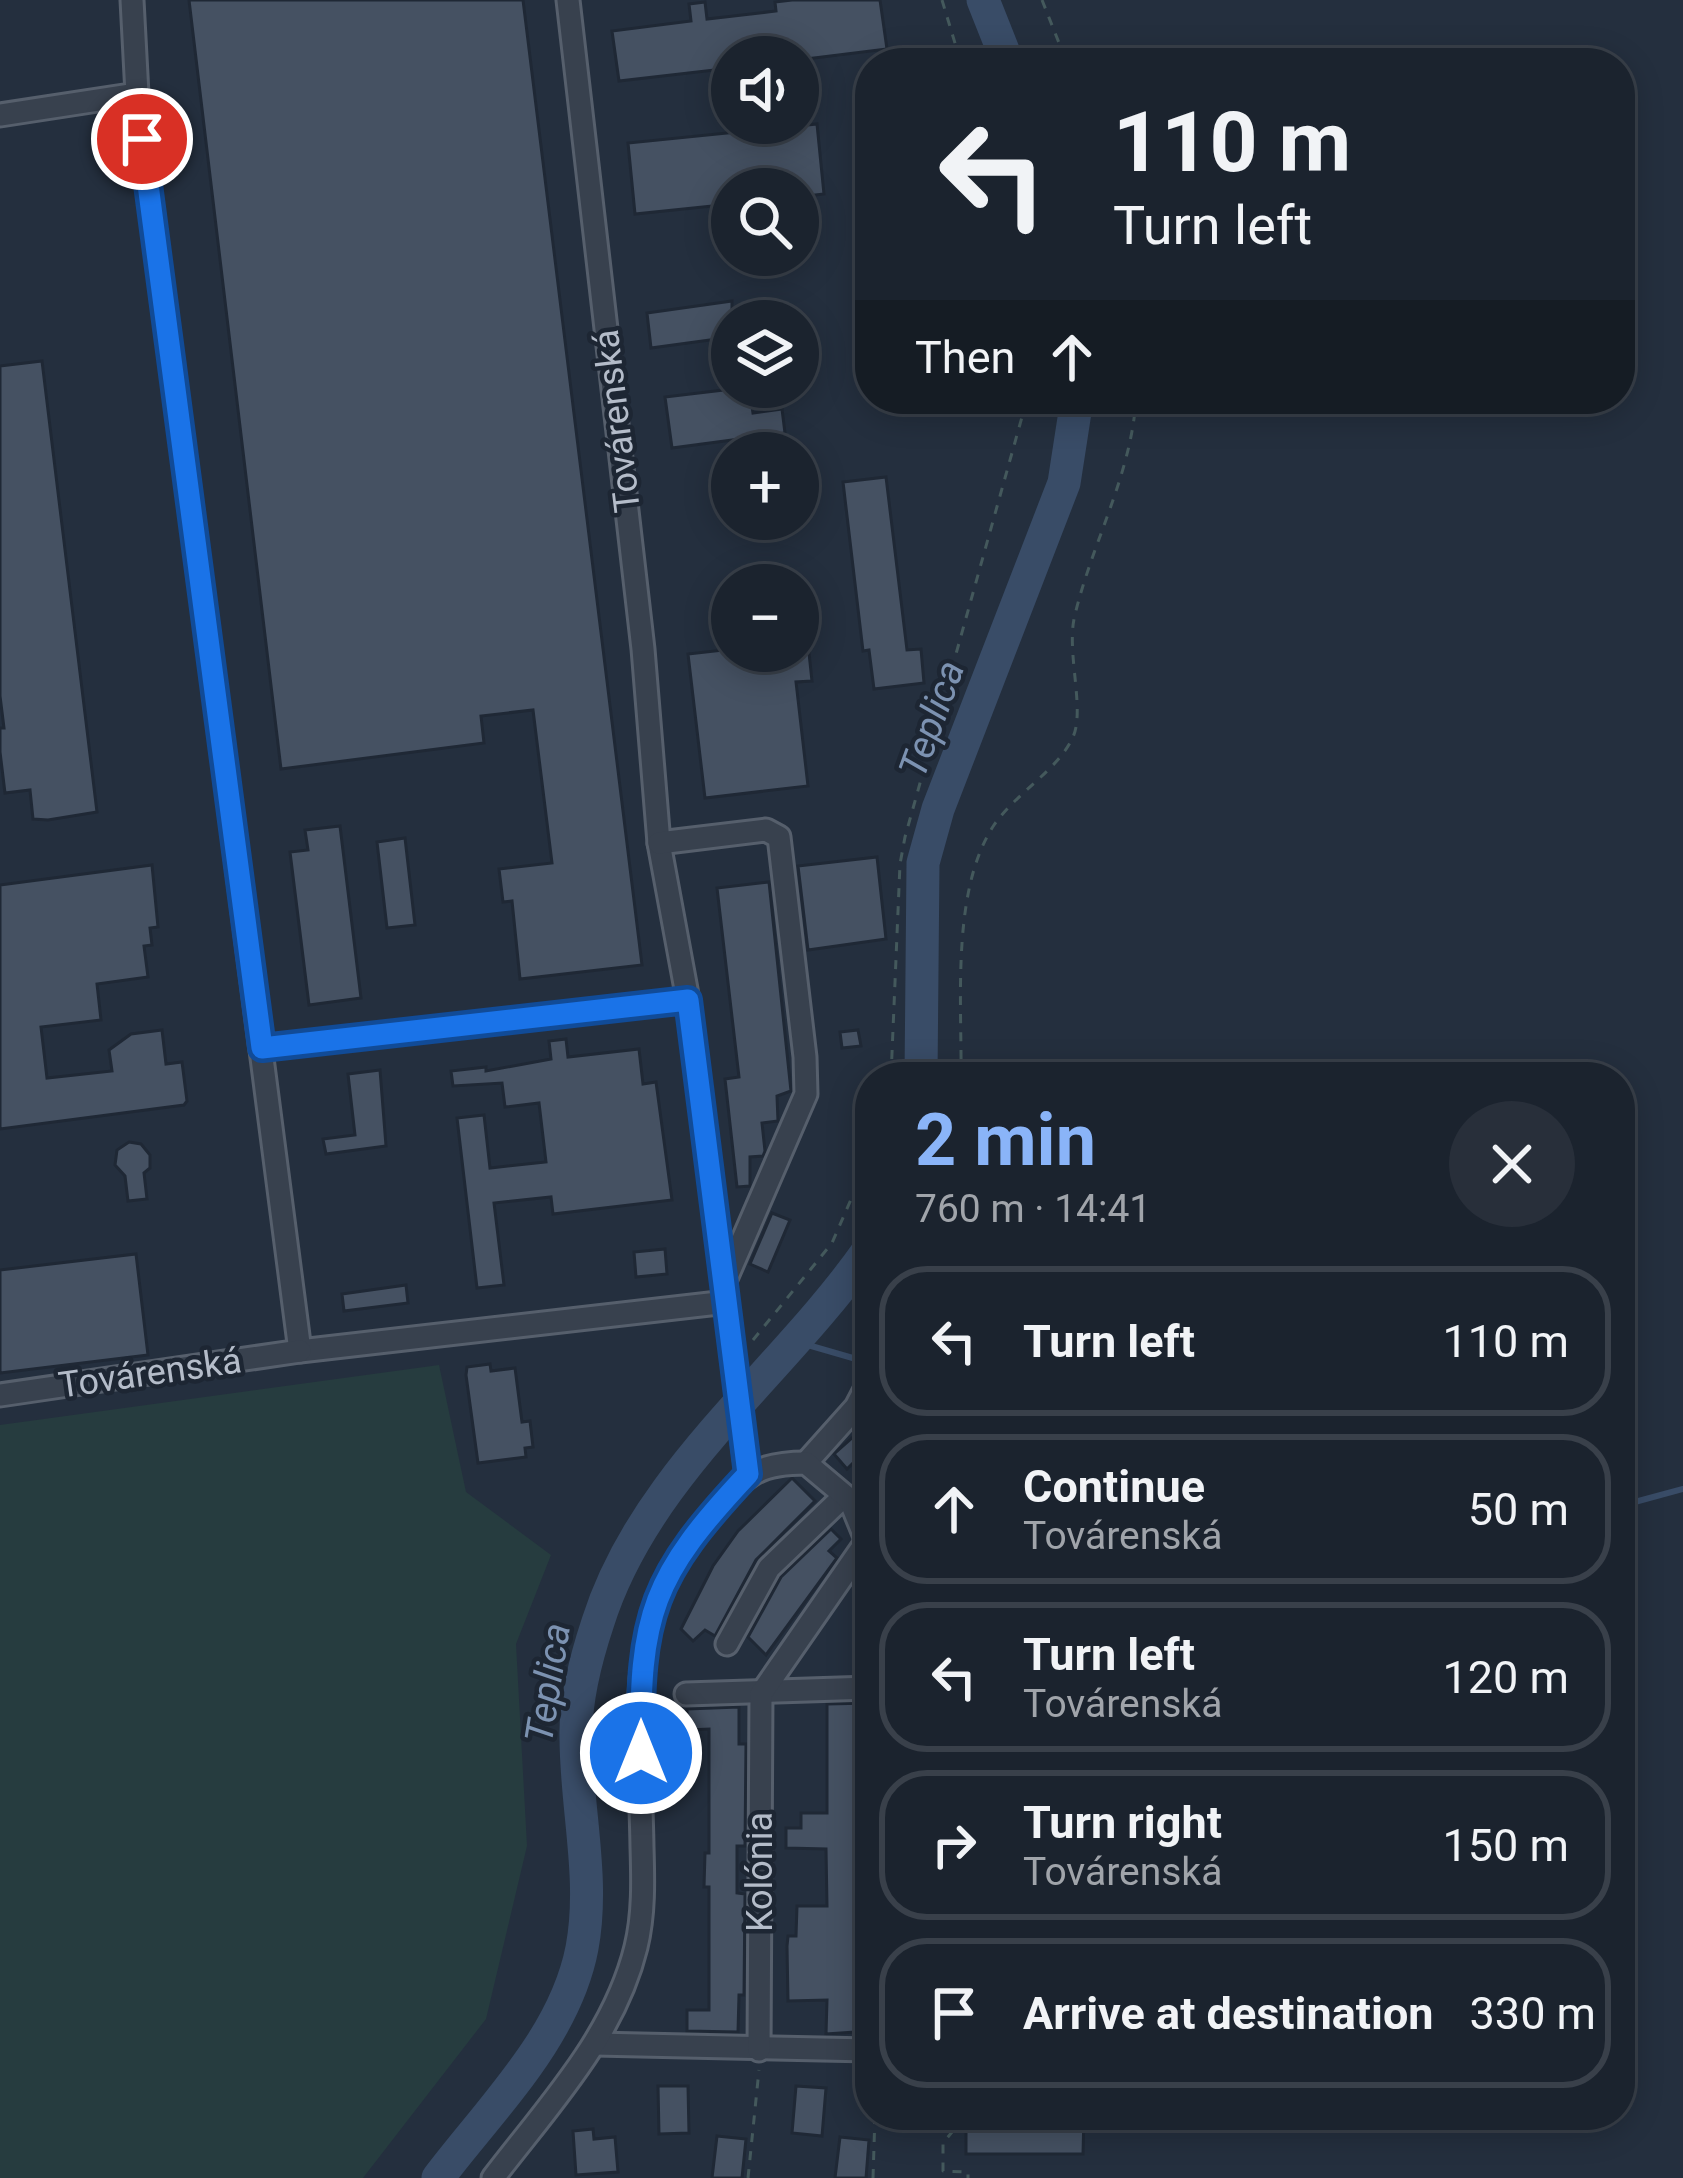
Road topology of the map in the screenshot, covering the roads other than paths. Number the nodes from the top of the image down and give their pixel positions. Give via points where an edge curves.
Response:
1 (132, 0) edge
2 (568, 0) edge
3 (136, 94) junction
4 (0, 115) edge
5 (659, 843) junction
6 (688, 1000) junction
7 (262, 1048) junction
8 (726, 1292) junction
9 (299, 1351) junction
10 (0, 1395) edge
11 (855, 1408) edge
12 (806, 1463) junction
13 (748, 1474) junction
14 (855, 1496) edge
15 (855, 1557) edge
16 (727, 1644) dead end
17 (855, 1689) edge
18 (686, 1694) dead end
19 (761, 1694) junction
20 (595, 2044) junction
21 (759, 2050) junction
22 (855, 2050) edge
23 (493, 2178) edge

1 - 3 street
2 - 5 street, Továrenská
3 - 4 street
3 - 7 street
5 - 6 street, Továrenská
5 - 8 street via 766,830 779,837 806,1094
6 - 7 street
6 - 8 street, Továrenská
7 - 9 street
8 - 9 street, Továrenská
8 - 13 street, Továrenská
9 - 10 street, Továrenská
11 - 12 street
12 - 13 street
12 - 14 street
13 - 20 street via 685,1545 649,1621 641,1671 638,1942
14 - 16 street via 769,1568
15 - 19 street
17 - 19 street
18 - 19 street
19 - 21 street, Kolónia
20 - 21 street
20 - 23 street
21 - 22 street

